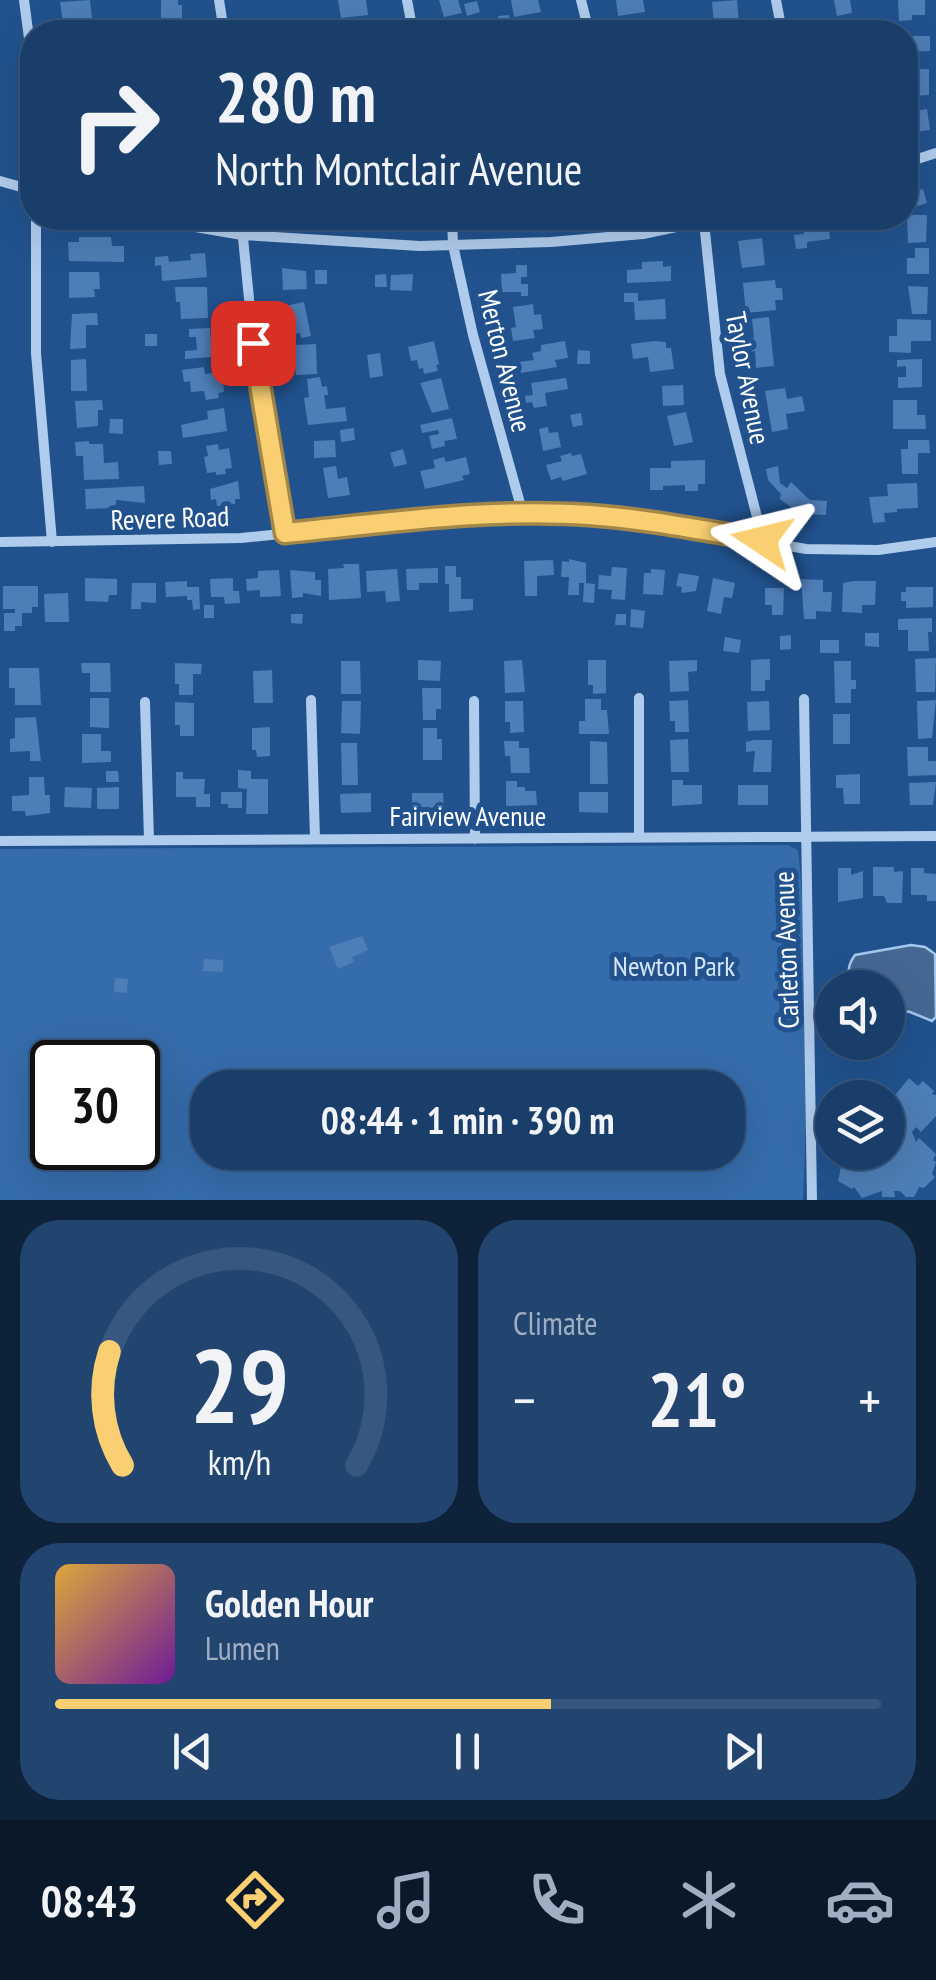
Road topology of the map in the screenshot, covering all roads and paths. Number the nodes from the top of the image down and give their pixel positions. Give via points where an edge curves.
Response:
1 (36, 230) edge
2 (213, 230) edge
3 (242, 230) edge
4 (452, 230) edge
5 (642, 230) edge
6 (663, 230) edge
7 (705, 230) edge
8 (643, 234) junction
9 (242, 235) junction
10 (453, 246) junction
11 (523, 514) junction
12 (285, 533) junction
13 (762, 540) junction
14 (0, 542) edge
15 (52, 542) junction
16 (936, 542) edge
17 (639, 698) dead end
18 (310, 700) dead end
19 (804, 700) dead end
20 (145, 702) dead end
21 (474, 702) dead end
22 (936, 836) edge
23 (804, 837) junction
24 (639, 838) junction
25 (475, 839) junction
26 (150, 840) junction
27 (315, 840) junction
28 (0, 841) edge
29 (812, 1200) edge

1 - 15 street via 36,353
2 - 9 street
3 - 9 street
4 - 10 street, Merton Avenue
5 - 8 street
6 - 8 street
7 - 13 street, Taylor Avenue via 720,374
8 - 10 street
9 - 10 street
9 - 12 street
10 - 11 street, Merton Avenue
11 - 12 street, Revere Road
11 - 13 street, Revere Road via 630,518
12 - 15 street, Revere Road
13 - 16 street, Revere Road via 845,550
14 - 15 street, Revere Road
17 - 24 street
18 - 27 street
19 - 23 street, Carleton Avenue
20 - 26 street
21 - 25 street
22 - 23 street, Fairview Avenue
23 - 24 street, Fairview Avenue
23 - 29 street, Carleton Avenue
24 - 25 street, Fairview Avenue
25 - 27 street, Fairview Avenue
26 - 27 street, Fairview Avenue
26 - 28 street, Fairview Avenue

